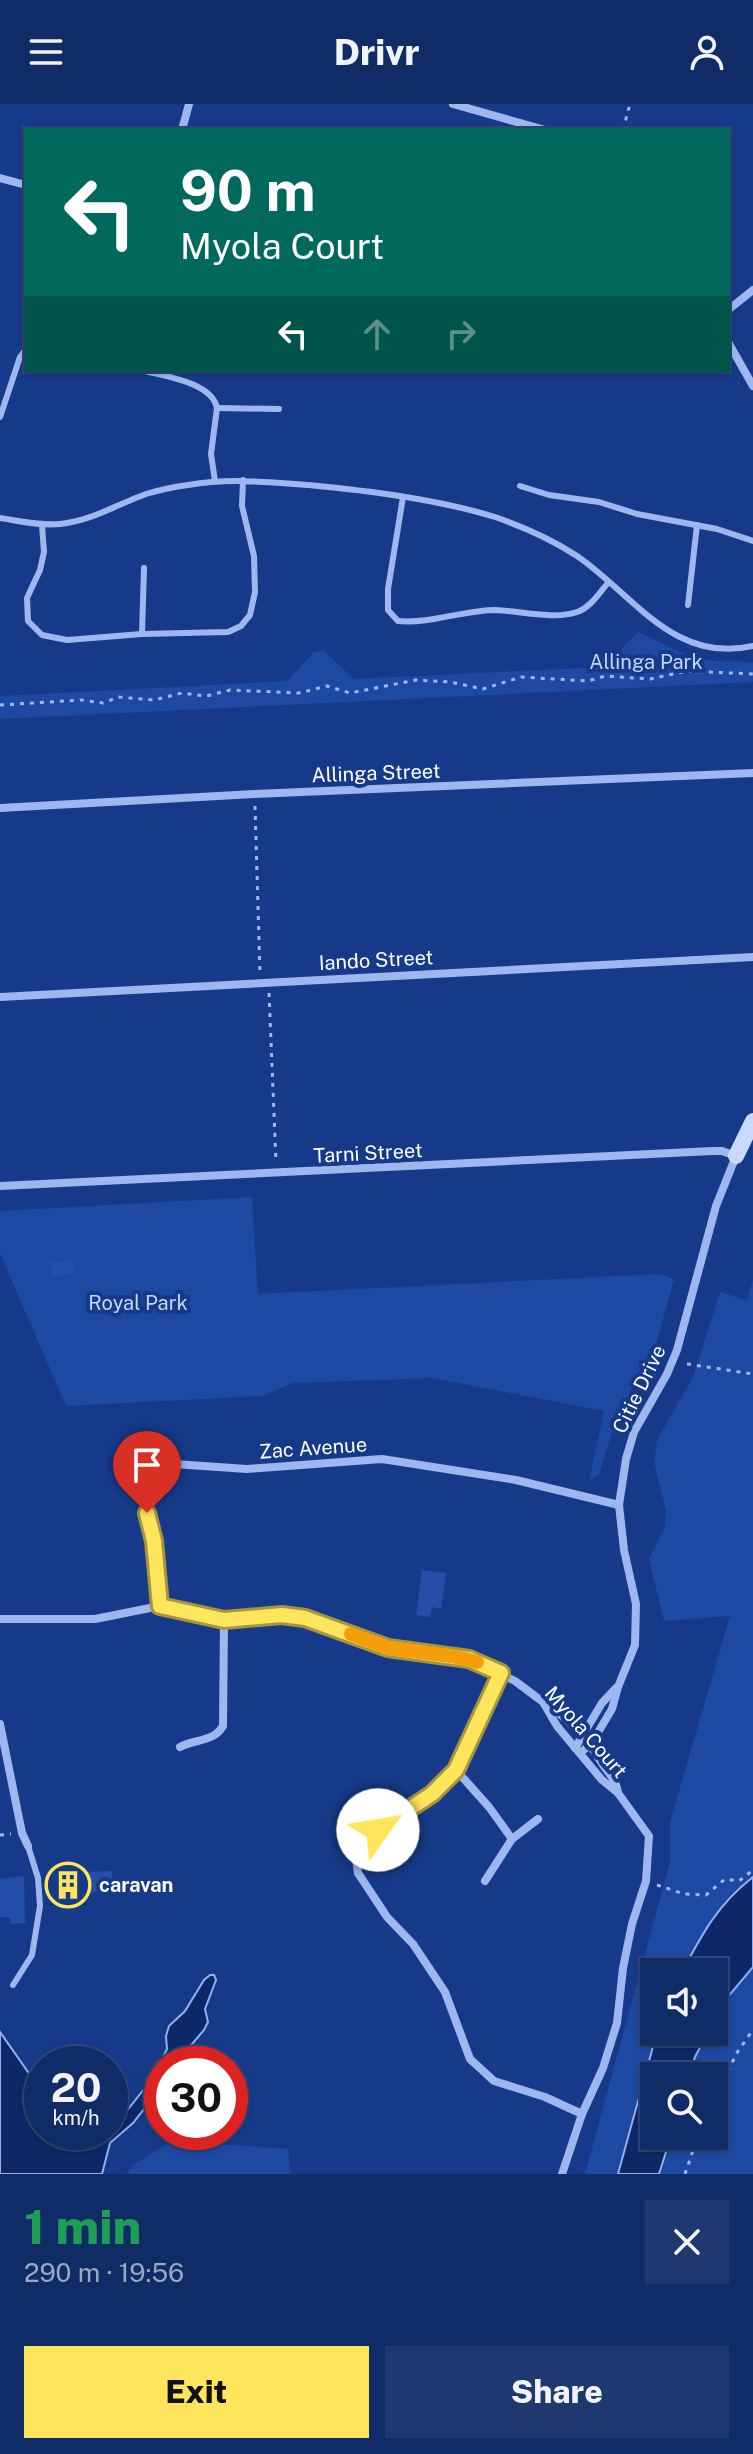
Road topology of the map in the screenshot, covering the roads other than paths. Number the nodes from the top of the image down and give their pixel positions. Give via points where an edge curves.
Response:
1 (189, 104) edge
2 (453, 104) edge
3 (183, 128) edge
4 (538, 128) edge
5 (0, 178) edge
6 (24, 184) edge
7 (753, 290) edge
8 (730, 308) edge
9 (730, 346) edge
10 (24, 352) edge
11 (148, 372) edge
12 (753, 386) edge
13 (217, 408) junction
14 (279, 409) dead end
15 (0, 417) edge
16 (243, 480) junction
17 (215, 481) junction
18 (520, 486) dead end
19 (403, 497) junction
20 (0, 518) edge
21 (42, 525) junction
22 (697, 525) junction
23 (753, 541) edge
24 (144, 568) dead end
25 (608, 583) junction
26 (688, 605) dead end
27 (142, 634) junction
28 (753, 646) edge
29 (753, 773) edge
30 (0, 808) edge
31 (753, 957) edge
32 (0, 997) edge
33 (753, 1121) edge
34 (736, 1156) junction
35 (0, 1186) edge
36 (619, 1505) junction
37 (160, 1606) junction
38 (0, 1619) edge
39 (224, 1620) junction
40 (501, 1673) junction
41 (618, 1687) junction
42 (543, 1702) junction
43 (0, 1724) edge
44 (583, 1734) junction
45 (591, 1744) junction
46 (180, 1747) dead end
47 (577, 1751) junction
48 (456, 1770) junction
49 (618, 1793) junction
50 (538, 1819) dead end
51 (512, 1839) junction
52 (28, 1846) joint
53 (485, 1881) dead end
54 (13, 1985) dead end
55 (582, 2114) junction
56 (562, 2174) edge

1 - 3 street
2 - 4 street
5 - 6 street
7 - 8 street
9 - 12 street
10 - 15 lane
11 - 13 lane via 207,391
13 - 14 lane
13 - 17 lane via 211,454
16 - 17 lane
16 - 19 lane
16 - 27 lane via 242,506 254,556 250,615 228,632
17 - 21 lane via 148,494 63,524
18 - 22 lane
19 - 25 lane via 492,516 536,532 579,557
19 - 25 lane via 388,589 388,610 398,621 416,623 494,610 576,613
20 - 21 lane
21 - 27 lane via 44,552 27,598 28,621 42,635 67,640
22 - 23 lane
22 - 26 lane
24 - 27 lane
25 - 28 lane via 684,640 738,649
29 - 30 street, Allinga Street
31 - 32 street, Iando Street
33 - 34 street
34 - 35 street, Tarni Street via 712,1151
34 - 36 street, Citie Drive via 716,1206 677,1350 630,1444
36 - 37 street, Zac Avenue via 516,1480 382,1459 247,1469 159,1463 145,1471 141,1485 154,1541
36 - 41 street, Citie Drive via 637,1616 635,1645
37 - 38 street, Myola Court via 95,1619
37 - 39 street, Myola Court
39 - 40 street, Myola Court via 305,1618 388,1648 469,1659
39 - 46 street via 222,1731
40 - 42 street, Myola Court
40 - 48 street
41 - 44 street, Citie Drive
41 - 45 street, Citie Drive
42 - 44 street
42 - 47 street, Myola Court
43 - 52 street
44 - 45 street
44 - 47 street, Citie Drive
45 - 47 street, Citie Drive
45 - 49 street
47 - 49 street, Myola Court
48 - 51 street
48 - 55 street via 432,1794 361,1844 358,1873 445,1992 470,2059 494,2081
49 - 55 street, Myola Court via 649,1836 646,1881 623,1968 617,2023
50 - 51 street
51 - 53 street
52 - 54 lane via 40,1906 32,1955
55 - 56 street, Myola Court

